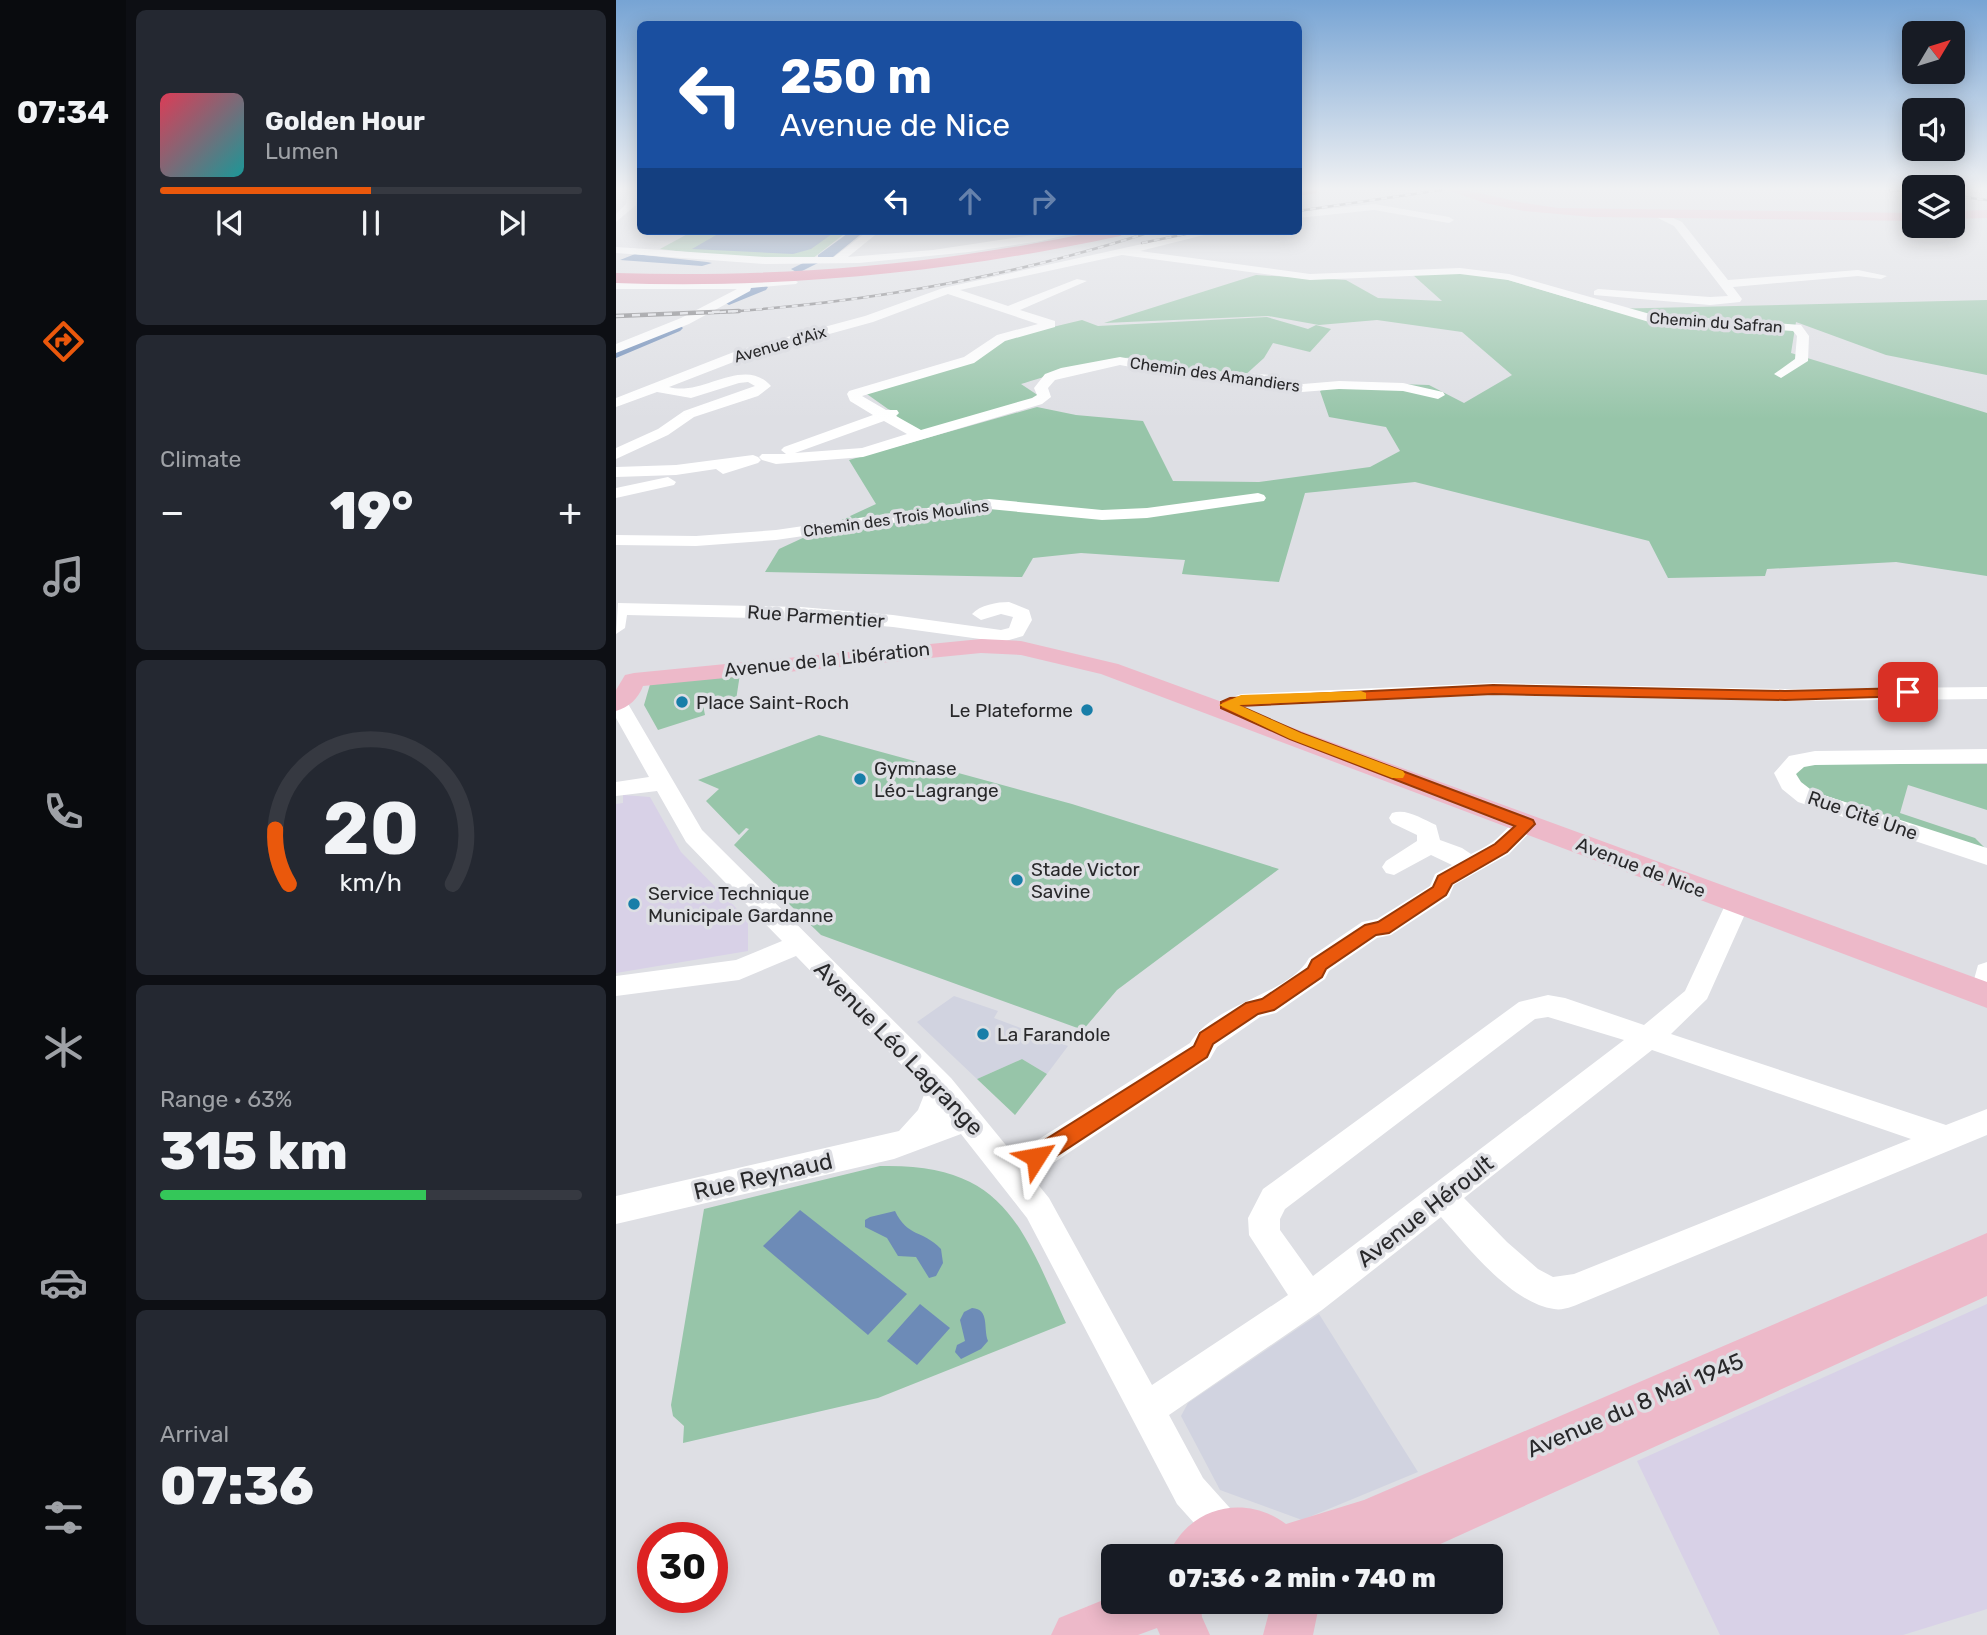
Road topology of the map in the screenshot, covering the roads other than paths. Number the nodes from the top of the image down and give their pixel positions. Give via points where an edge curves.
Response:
1 (636, 266) edge
2 (876, 266) edge
3 (928, 266) edge
4 (1052, 266) edge
5 (1232, 266) edge
6 (1712, 266) edge
7 (924, 267) junction
8 (817, 272) junction
9 (616, 276) edge
10 (1881, 276) dead end
11 (1081, 281) dead end
12 (792, 282) joint
13 (1726, 284) junction
14 (616, 286) edge
15 (735, 289) junction
16 (947, 290) junction
17 (1577, 296) junction
18 (1009, 310) junction
19 (616, 349) edge
20 (1781, 374) dead end
21 (616, 385) edge
22 (659, 388) junction
23 (1438, 395) dead end
24 (637, 396) junction
25 (616, 405) edge
26 (889, 414) junction
27 (919, 436) junction
28 (616, 454) edge
29 (760, 458) junction
30 (722, 467) junction
31 (616, 472) edge
32 (616, 493) edge
33 (1258, 498) dead end
34 (616, 540) edge
35 (981, 614) dead end
36 (617, 619) edge
37 (1010, 640) junction
38 (625, 673) edge
39 (1987, 693) edge
40 (617, 703) edge
41 (1226, 705) junction
42 (1296, 736) junction
43 (1987, 756) edge
44 (662, 783) junction
45 (616, 789) edge
46 (1400, 818) dead end
47 (1527, 824) junction
48 (1429, 845) junction
49 (1987, 857) edge
50 (1468, 865) junction
51 (1394, 867) dead end
52 (1738, 904) junction
53 (799, 944) junction
54 (616, 986) edge
55 (1986, 987) edge
56 (1649, 1037) junction
57 (941, 1087) junction
58 (969, 1119) junction
59 (1987, 1122) edge
60 (1945, 1138) junction
61 (909, 1139) junction
62 (1012, 1173) junction
63 (1444, 1198) junction
64 (616, 1210) edge
65 (1987, 1252) edge
66 (1987, 1276) edge
67 (1311, 1299) junction
68 (1856, 1321) junction
69 (1147, 1409) junction
70 (1623, 1424) junction
71 (1204, 1544) edge
72 (1206, 1544) edge
73 (1275, 1544) edge
74 (1305, 1544) edge
75 (1384, 1544) edge
76 (1130, 1614) edge
77 (1177, 1614) edge
78 (1293, 1614) edge
79 (1076, 1635) edge
80 (1185, 1635) edge
81 (1288, 1635) edge

1 - 8 highway
2 - 8 highway
3 - 7 highway
4 - 16 street, Avenue d'Aix
5 - 17 street, Chemin du Safran via 1310,277 1460,271 1510,277
6 - 13 street
7 - 9 highway via 767,279
7 - 12 highway
8 - 9 highway
10 - 13 street via 1858,273
11 - 18 street
12 - 15 street
13 - 17 street via 1734,300 1602,293
14 - 15 street
15 - 19 street via 685,321
16 - 18 street
16 - 22 street, Avenue d'Aix via 869,319 744,353
17 - 20 street, Chemin du Safran via 1649,318 1797,328 1803,336 1801,361
18 - 26 street via 1051,324 1001,338 969,360 854,394
21 - 24 street
22 - 24 street, Avenue d'Aix
22 - 28 street via 691,394 748,379 764,386 689,414
23 - 27 street, Chemin des Amandiers via 1403,387 1302,388 1271,379 1185,373 1120,361 1050,377 1041,388 1044,397 1037,401
24 - 25 street, Avenue d'Aix
26 - 27 street
26 - 29 street
27 - 29 street, Chemin des Amandiers via 847,454
29 - 30 street
30 - 31 street
30 - 32 street via 713,474
33 - 34 street, Chemin des Trois Moulins via 1102,515 989,504 776,535
35 - 37 street via 1000,608 1023,614
36 - 37 street, Rue Parmentier via 808,614 893,621
37 - 38 main road, Avenue de la Libération
37 - 41 main road, Avenue de Nice via 1103,659
37 - 42 main road, Avenue de Nice via 1109,668
38 - 40 main road via 628,693
39 - 41 street via 1785,695 1493,689 1241,700
40 - 44 street, Avenue Léo Lagrange
41 - 42 main road, Avenue de Nice
42 - 47 main road, Avenue de Nice
43 - 49 street, Rue Cité Une via 1815,758 1797,761 1785,773 1807,797
44 - 45 street
44 - 53 street, Avenue Léo Lagrange via 694,836
46 - 48 street via 1428,831
47 - 50 street via 1501,848
47 - 52 main road, Avenue de Nice
48 - 50 street
48 - 51 street
50 - 62 street via 1444,880 1440,891 1382,928 1371,929 1267,1005 1253,1008 1206,1039 1200,1051
52 - 55 main road, Avenue de Nice
52 - 56 street, Avenue Héroult via 1695,996
53 - 54 street via 739,970
53 - 57 street, Avenue Léo Lagrange
56 - 60 street
56 - 63 street, Avenue Héroult
56 - 67 street via 1565,1009 1528,1010 1274,1199 1264,1217 1265,1235
57 - 58 street, Avenue Léo Lagrange
57 - 61 street via 929,1118
58 - 61 street, Rue Reynaud
58 - 62 street, Avenue Léo Lagrange
59 - 60 street
60 - 63 street via 1574,1290 1554,1293 1537,1288 1513,1269
61 - 64 street, Rue Reynaud
62 - 69 street, Avenue Léo Lagrange via 1038,1208
63 - 67 street, Avenue Héroult
65 - 68 main road, Avenue du 8 Mai 1945
66 - 68 main road, Avenue du 8 Mai 1945
67 - 69 street, Avenue Héroult
68 - 70 main road, Avenue du 8 Mai 1945
69 - 71 street, Avenue Léo Lagrange via 1190,1491
70 - 74 main road, Avenue du 8 Mai 1945
70 - 75 main road, Avenue du 8 Mai 1945
72 - 73 main road via 1246,1528
76 - 79 main road
77 - 80 main road
78 - 81 main road

